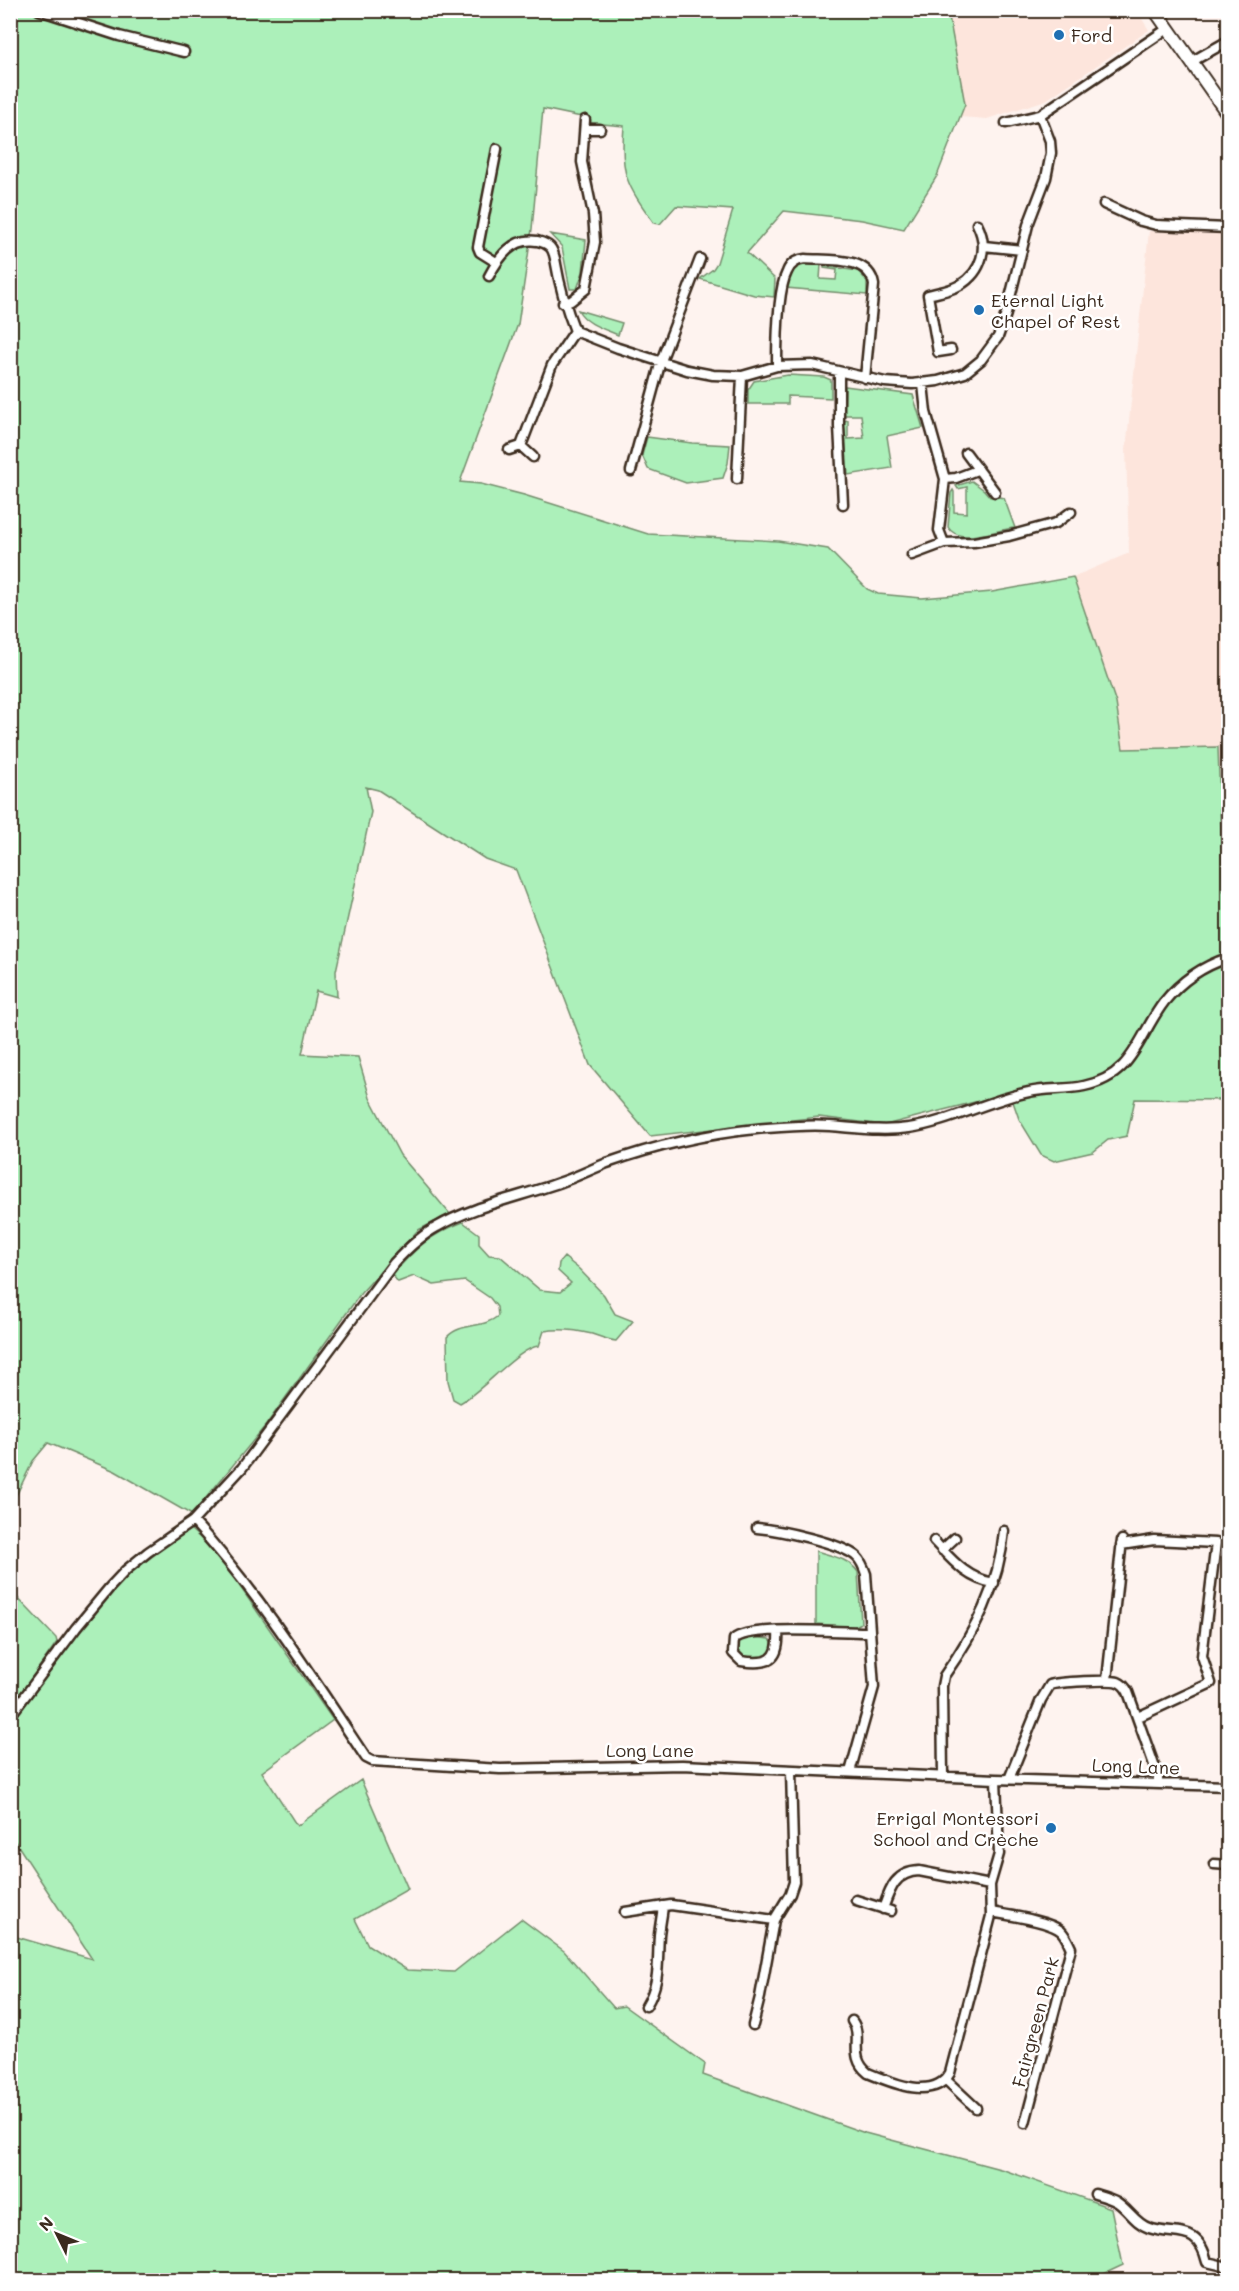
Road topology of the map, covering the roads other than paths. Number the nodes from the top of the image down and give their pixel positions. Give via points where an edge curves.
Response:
1 (39, 10) edge
2 (1155, 10) edge
3 (1167, 29) junction
4 (1228, 41) edge
5 (184, 52) dead end
6 (1191, 62) junction
7 (1228, 114) edge
8 (1040, 115) junction
9 (1006, 123) dead end
10 (600, 129) dead end
11 (497, 148) dead end
12 (1104, 204) dead end
13 (977, 224) dead end
14 (1228, 228) edge
15 (984, 246) junction
16 (1022, 250) junction
17 (700, 259) dead end
18 (496, 262) junction
19 (489, 276) dead end
20 (563, 303) junction
21 (575, 331) junction
22 (951, 350) dead end
23 (662, 361) junction
24 (777, 366) junction
25 (839, 372) junction
26 (742, 376) junction
27 (865, 378) junction
28 (923, 384) junction
29 (521, 446) junction
30 (509, 450) dead end
31 (966, 453) dead end
32 (533, 457) dead end
33 (977, 470) junction
34 (631, 471) dead end
35 (737, 479) dead end
36 (945, 479) junction
37 (995, 492) dead end
38 (843, 504) dead end
39 (1071, 512) dead end
40 (944, 543) junction
41 (912, 555) dead end
42 (1228, 958) edge
43 (193, 1521) junction
44 (757, 1528) dead end
45 (1004, 1531) dead end
46 (955, 1538) dead end
47 (934, 1541) dead end
48 (942, 1550) junction
49 (994, 1583) junction
50 (778, 1632) junction
51 (870, 1632) junction
52 (1107, 1680) junction
53 (10, 1716) edge
54 (1138, 1717) junction
55 (791, 1771) junction
56 (850, 1772) junction
57 (944, 1777) junction
58 (996, 1779) junction
59 (1009, 1779) junction
60 (1158, 1784) junction
61 (1228, 1786) edge
62 (1214, 1864) dead end
63 (1228, 1864) edge
64 (990, 1885) junction
65 (856, 1900) dead end
66 (663, 1906) junction
67 (625, 1912) dead end
68 (991, 1912) junction
69 (774, 1920) junction
70 (646, 2006) dead end
71 (852, 2020) dead end
72 (753, 2025) dead end
73 (946, 2080) junction
74 (976, 2108) dead end
75 (1025, 2123) dead end
76 (1095, 2194) dead end
77 (1228, 2266) edge

1 - 5 street
2 - 3 main road
3 - 6 main road
3 - 8 street
4 - 6 street
6 - 7 main road
8 - 9 street
8 - 16 street via 1050,141 1050,165
10 - 20 street via 585,124 582,162 595,242 586,289
11 - 18 street via 478,247
12 - 14 street via 1155,225
13 - 15 street
15 - 16 street
15 - 22 street via 980,263 961,285 928,295 938,352
16 - 28 street via 1006,314 990,351 965,373
17 - 23 street
18 - 19 street
18 - 20 street via 513,244 542,242 554,256
20 - 21 street
21 - 23 street
21 - 29 street via 552,365
23 - 26 street via 687,370
23 - 34 street
24 - 25 street via 812,365
24 - 26 street
24 - 27 street via 780,305 784,278 790,267 805,259 861,264 873,277 874,285
25 - 27 street
25 - 38 street
26 - 35 street
27 - 28 street
28 - 36 street via 926,412
29 - 30 street
29 - 32 street
31 - 33 street
33 - 36 street
33 - 37 street
36 - 40 street via 939,530
39 - 40 street via 1056,522 1009,536
40 - 41 street
42 - 43 street via 1210,964 1177,988 1153,1019 1131,1058 1100,1082 1028,1092 910,1128 878,1131 812,1125 696,1138 612,1161 435,1228 394,1263 242,1468
43 - 53 street via 148,1552 110,1587
43 - 55 street, Long Lane via 249,1588 366,1758 372,1761 500,1769 671,1765
44 - 51 street via 803,1537 856,1556 866,1574
45 - 49 street
46 - 48 street
47 - 48 street
48 - 49 street via 969,1575
49 - 57 street via 978,1622 944,1676
50 - 50 street via 739,1635 732,1643 733,1653 741,1662 771,1660 778,1650
50 - 51 street
51 - 56 street via 873,1693
52 - 54 street via 1126,1688
52 - 54 street via 1122,1542 1216,1544 1202,1656 1214,1686
52 - 59 street via 1050,1685
54 - 60 street
55 - 56 street, Long Lane
55 - 69 street via 794,1882
56 - 57 street, Long Lane
57 - 58 street, Long Lane
58 - 59 street, Long Lane
58 - 64 street via 999,1854
59 - 60 street, Long Lane
60 - 61 street, Long Lane
62 - 63 street
64 - 65 street via 910,1871 895,1880 887,1910
64 - 68 street
66 - 67 street
66 - 69 street
66 - 70 street via 659,1971
68 - 73 street
68 - 75 street, Fairgreen Park via 1057,1928 1071,1948
69 - 72 street
71 - 73 street via 857,2027 857,2059 868,2073 922,2089
73 - 74 street
76 - 77 street via 1116,2201 1148,2228 1194,2238 1204,2248 1207,2262

